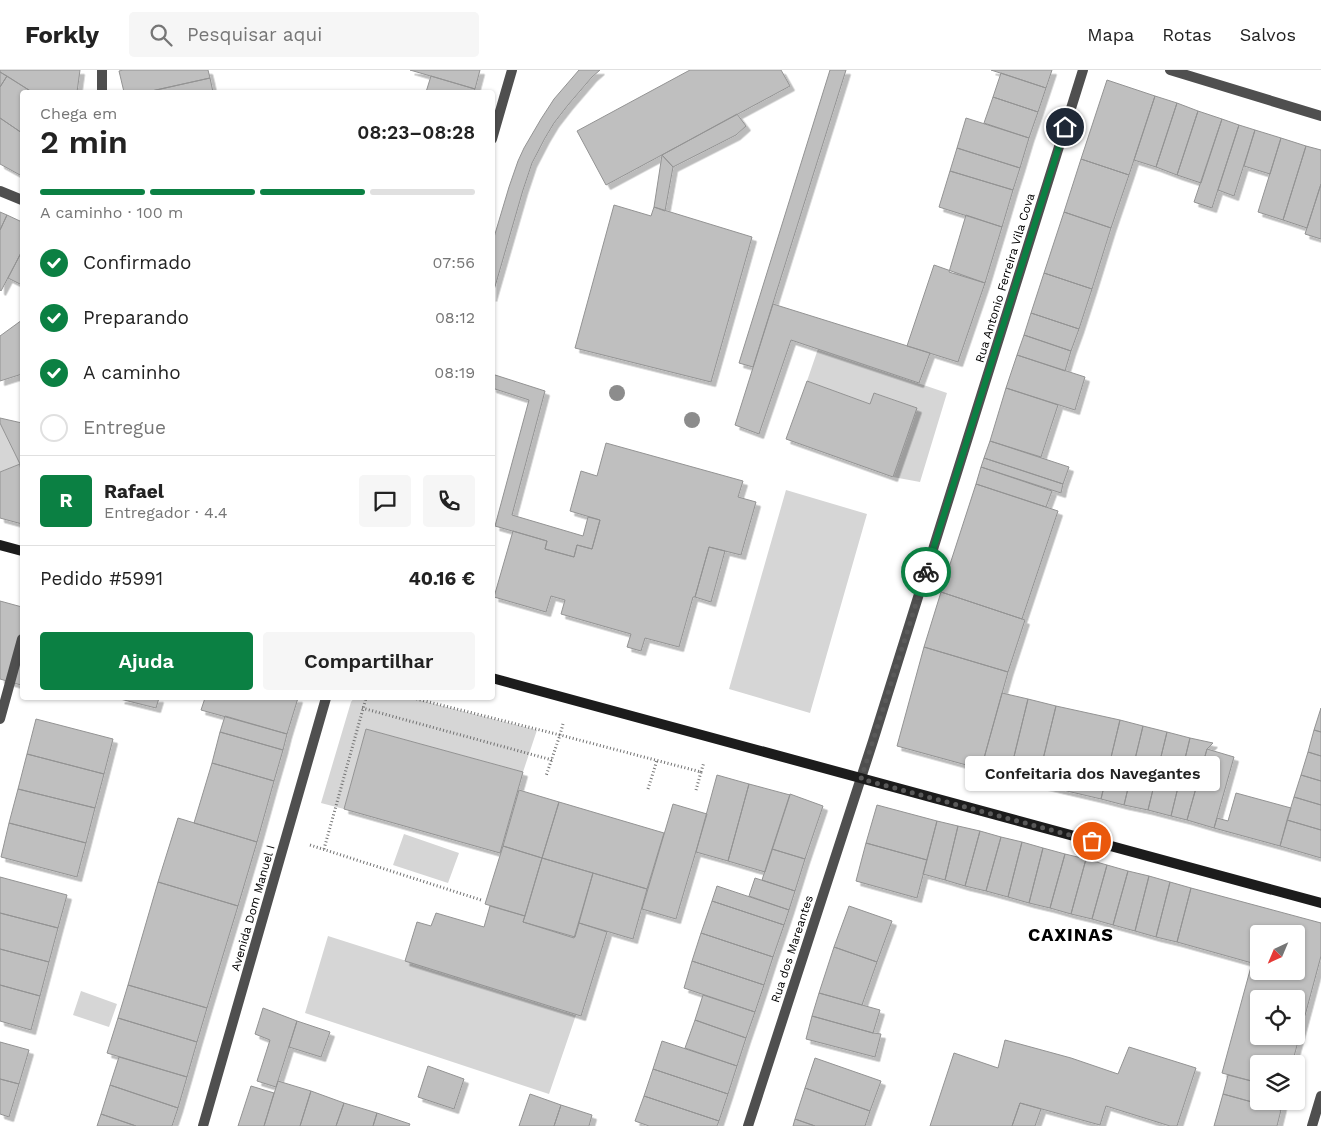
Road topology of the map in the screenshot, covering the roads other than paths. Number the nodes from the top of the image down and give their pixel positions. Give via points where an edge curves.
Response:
1 (102, 70) edge
2 (512, 70) edge
3 (1083, 70) edge
4 (1170, 70) edge
5 (102, 90) edge
6 (1320, 113) edge
7 (495, 129) edge
8 (0, 191) edge
9 (20, 199) edge
10 (0, 545) edge
11 (20, 550) edge
12 (20, 646) edge
13 (495, 679) edge
14 (325, 700) edge
15 (0, 719) edge
16 (861, 779) junction
17 (1321, 903) edge
18 (1321, 1096) edge
19 (203, 1126) edge
20 (748, 1126) edge
21 (1312, 1126) edge

1 - 5 street
2 - 7 street
3 - 16 street, Rua Antonio Ferreira Vila Cova
4 - 6 street
8 - 9 street
10 - 11 main road
12 - 15 street
13 - 16 main road
14 - 19 street, Avenida Dom Manuel I
16 - 17 main road
16 - 20 street, Rua dos Mareantes
18 - 21 street

